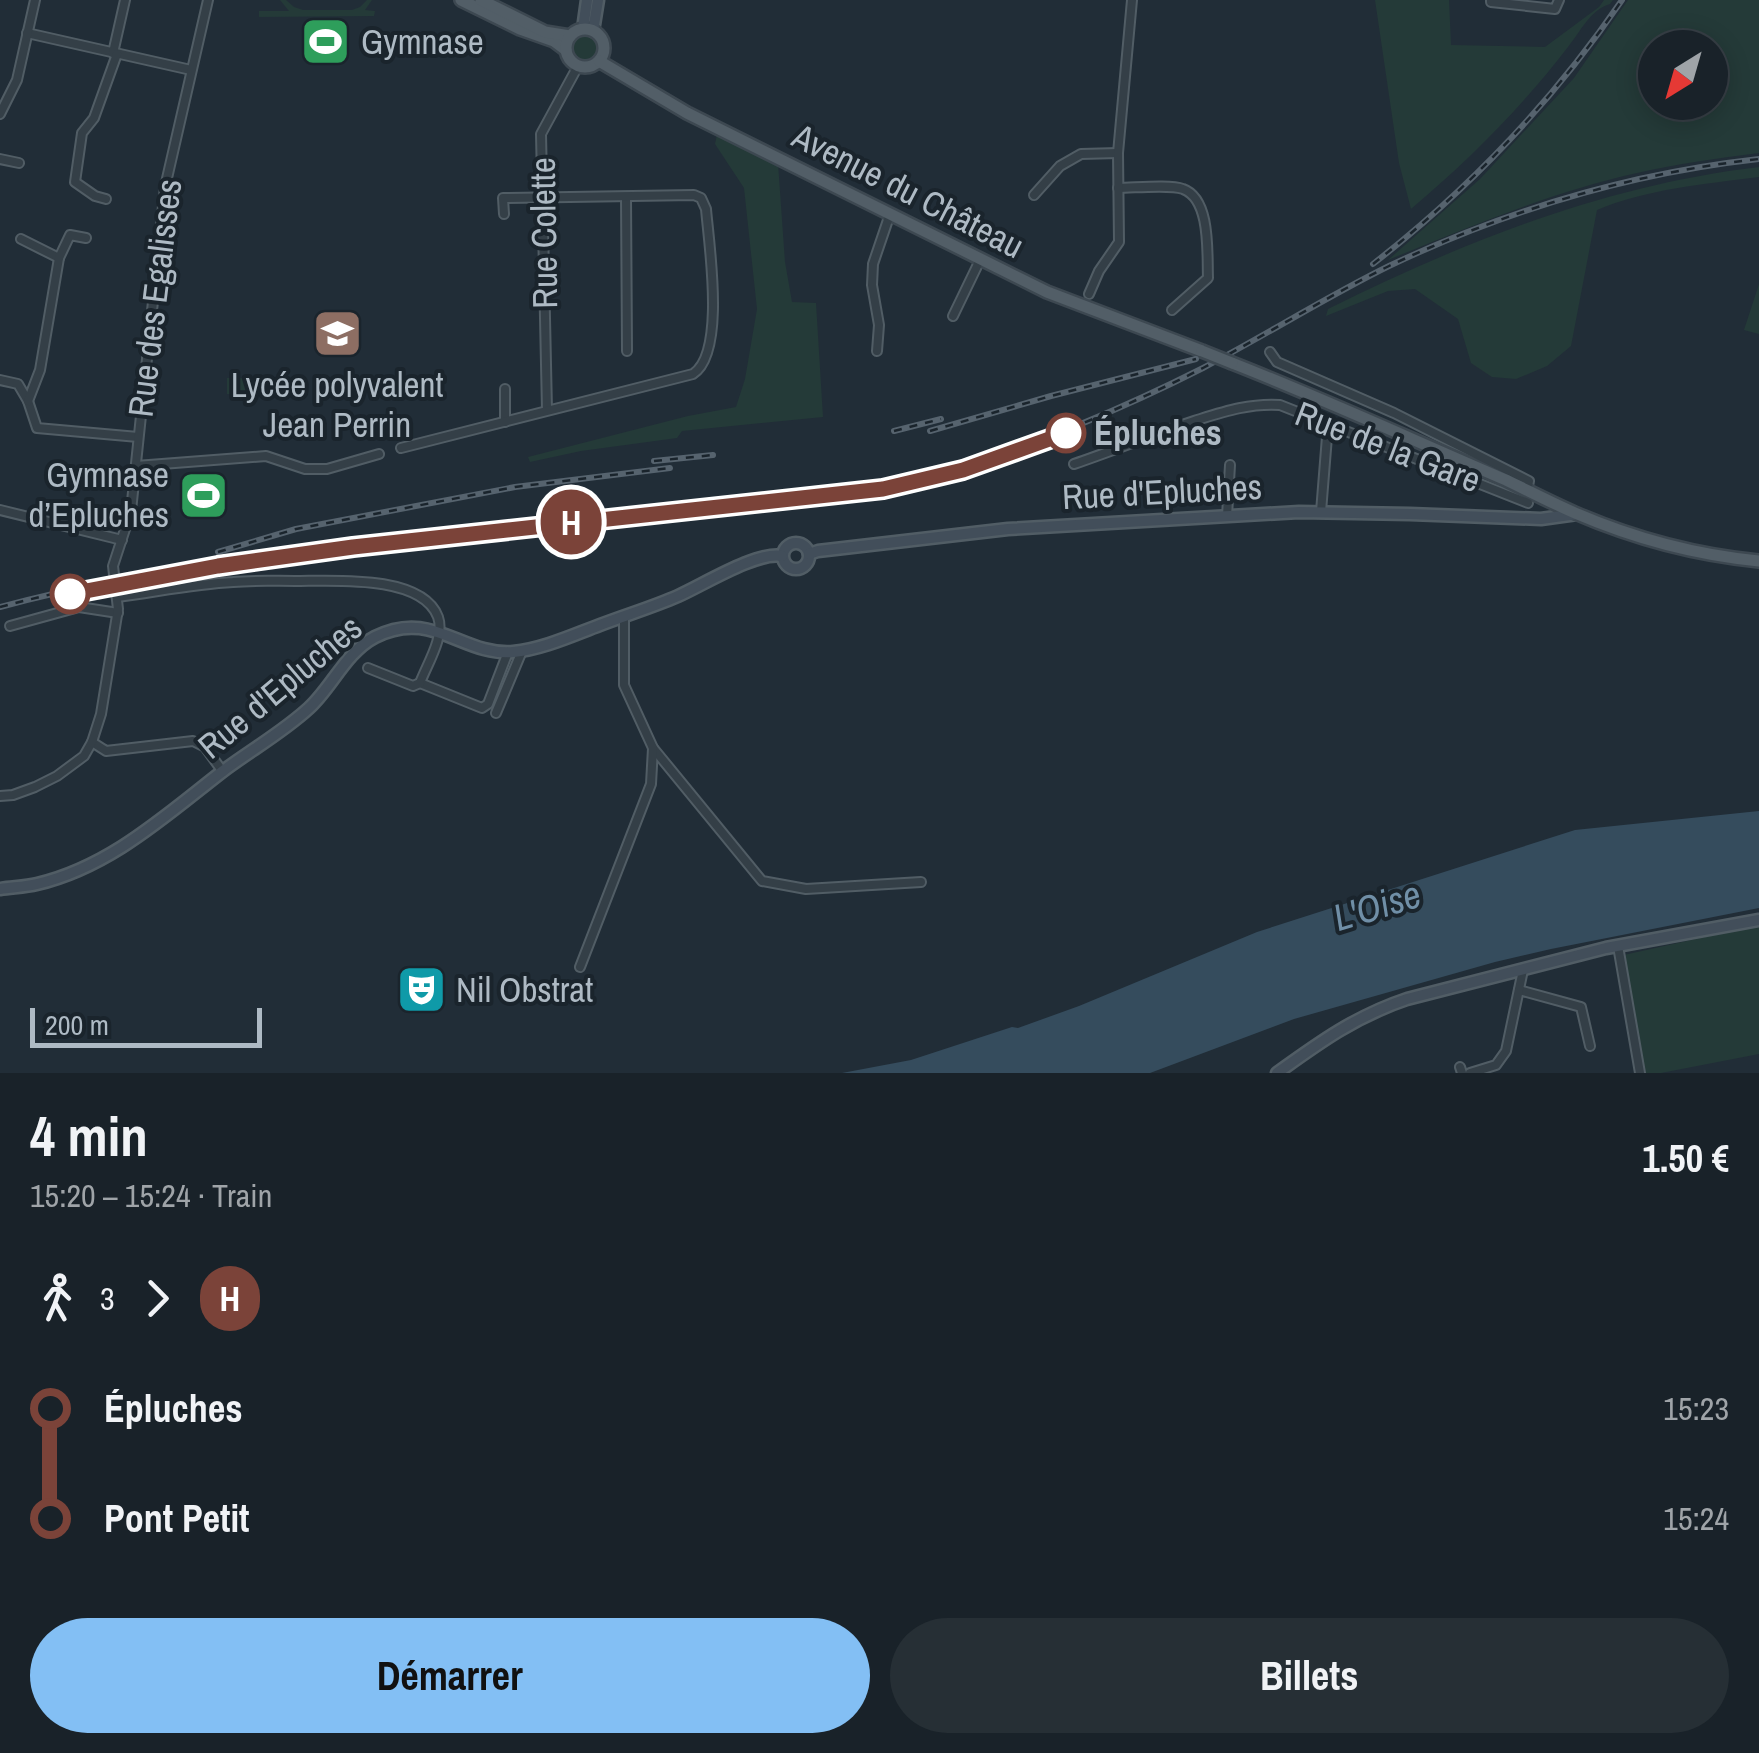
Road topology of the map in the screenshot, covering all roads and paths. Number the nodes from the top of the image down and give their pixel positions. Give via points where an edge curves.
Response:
1 (35, 0) edge
2 (125, 0) edge
3 (208, 0) edge
4 (461, 0) edge
5 (481, 0) edge
6 (587, 0) edge
7 (598, 0) edge
8 (1132, 0) edge
9 (1491, 1) edge
10 (1522, 2) edge
11 (1557, 4) edge
12 (588, 30) junction
13 (27, 34) junction
14 (570, 36) junction
15 (566, 50) junction
16 (114, 53) junction
17 (599, 61) junction
18 (578, 66) junction
19 (191, 70) junction
20 (0, 114) edge
21 (1118, 153) junction
22 (0, 160) edge
23 (18, 163) dead end
24 (1118, 188) junction
25 (1034, 196) dead end
26 (626, 197) junction
27 (544, 198) junction
28 (106, 199) dead end
29 (504, 214) dead end
30 (890, 214) junction
31 (86, 238) dead end
32 (21, 240) dead end
33 (59, 258) junction
34 (981, 258) junction
35 (1089, 294) junction
36 (1074, 303) junction
37 (1172, 310) dead end
38 (1094, 311) junction
39 (952, 316) dead end
40 (627, 351) dead end
41 (877, 351) dead end
42 (1270, 352) dead end
43 (0, 381) edge
44 (505, 390) dead end
45 (28, 401) junction
46 (547, 410) junction
47 (505, 422) junction
48 (1328, 424) junction
49 (138, 438) junction
50 (401, 448) dead end
51 (379, 454) dead end
52 (1074, 464) dead end
53 (1230, 465) dead end
54 (136, 466) junction
55 (1529, 496) junction
56 (1549, 501) junction
57 (0, 510) edge
58 (1321, 512) junction
59 (1577, 514) junction
60 (1228, 516) junction
61 (1526, 517) junction
62 (122, 540) junction
63 (809, 554) junction
64 (782, 556) junction
65 (1759, 561) edge
66 (118, 597) junction
67 (118, 613) junction
68 (624, 616) junction
69 (10, 626) dead end
70 (440, 631) junction
71 (522, 651) junction
72 (508, 652) junction
73 (368, 668) dead end
74 (420, 682) junction
75 (496, 712) dead end
76 (92, 742) junction
77 (654, 748) junction
78 (106, 751) junction
79 (84, 756) junction
80 (223, 772) junction
81 (0, 796) edge
82 (922, 882) dead end
83 (0, 889) edge
84 (1759, 920) edge
85 (1618, 946) junction
86 (580, 967) dead end
87 (1523, 970) junction
88 (1519, 990) junction
89 (1590, 1046) dead end
90 (1464, 1071) edge
91 (1277, 1073) edge
92 (1640, 1073) edge

1 - 13 street
2 - 16 street
3 - 19 street, Rue des Egalisses
4 - 15 main road
5 - 14 main road via 545,32
6 - 12 street
7 - 12 street
8 - 21 street
9 - 10 street
10 - 11 street
12 - 14 main road
12 - 17 main road via 603,42
13 - 16 street
13 - 20 street via 17,80
14 - 15 main road
15 - 18 main road
16 - 19 street
16 - 28 street via 94,118 82,132 75,182
17 - 18 main road
17 - 30 main road, Avenue du Château via 686,113
18 - 27 street, Rue Colette via 542,134
19 - 49 street, Rue des Egalisses via 165,187
21 - 24 street
21 - 25 street via 1081,154 1060,166
22 - 23 street
24 - 35 street via 1118,242
24 - 37 street via 1179,188 1201,208 1208,278
26 - 27 street
26 - 40 street
26 - 46 street via 701,198 714,319 706,361 693,374
27 - 29 street via 504,198
27 - 46 street, Rue Colette
30 - 34 main road, Avenue du Château
30 - 41 street via 873,264
31 - 33 street via 70,235
32 - 33 street
33 - 45 street via 40,370
34 - 36 main road, Avenue du Château
34 - 39 street
35 - 36 street
35 - 38 street
36 - 38 main road, Avenue du Château
38 - 55 main road, Avenue du Château, bridge via 1232,363
42 - 55 street via 1277,362 1513,471 1529,481
43 - 45 street via 18,384
44 - 47 street
45 - 49 street via 37,428
46 - 47 street
47 - 50 street
48 - 52 street, Rue de la Gare via 1262,404
48 - 55 street, Rue de la Gare
48 - 58 street
49 - 54 street, Rue des Egalisses
51 - 54 street via 327,469 266,456
53 - 60 street
54 - 62 street, Rue des Egalisses
55 - 56 main road
55 - 61 street
56 - 59 main road
56 - 61 street via 1540,515
57 - 62 street
58 - 60 street, Rue d'Epluches
58 - 61 street, Rue d'Epluches
59 - 61 street, Rue d'Epluches
59 - 65 main road via 1645,538
60 - 63 street, Rue d'Epluches via 1008,529
62 - 66 street, Rue des Egalisses via 113,566
63 - 64 street via 796,542
63 - 64 street via 796,569
64 - 68 street, Rue d'Epluches via 760,558
66 - 67 street, Rue des Egalisses
66 - 70 street via 232,582 385,584 430,605
67 - 69 street via 80,607
67 - 76 street, Rue des Egalisses
68 - 71 street, Rue d'Epluches
68 - 77 street via 624,686
70 - 72 street, Rue d'Epluches
70 - 74 street
70 - 80 street, Rue d'Epluches via 411,628 373,638 308,709
71 - 72 street, Rue d'Epluches
71 - 75 street
72 - 74 street via 482,708
73 - 74 street via 413,686
76 - 78 street
76 - 79 street, Rue des Egalisses
77 - 82 street via 762,881 806,889
77 - 86 street via 648,794
78 - 79 street
78 - 80 street via 194,741
79 - 81 street via 35,788
80 - 83 street, Rue d'Epluches via 118,850 64,876
84 - 85 street
85 - 87 street
85 - 92 street
87 - 88 street
87 - 91 street via 1380,1008
88 - 89 street via 1581,1007
88 - 90 street via 1502,1058

